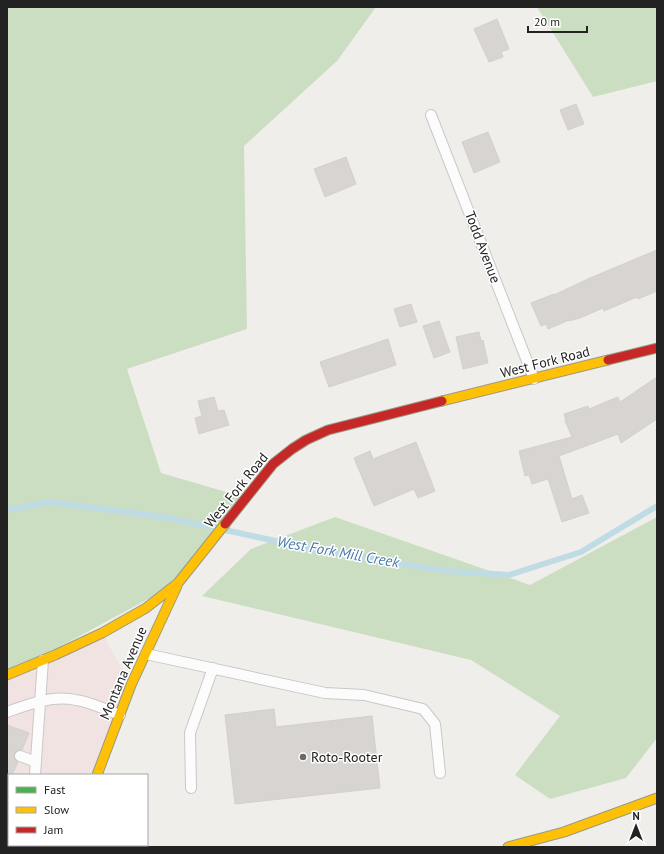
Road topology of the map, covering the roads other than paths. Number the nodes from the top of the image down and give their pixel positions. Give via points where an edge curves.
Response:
1 (431, 115) dead end
2 (657, 348) edge
3 (534, 379) junction
4 (178, 583) junction
5 (146, 654) junction
6 (43, 660) junction
7 (213, 668) junction
8 (7, 675) edge
9 (41, 701) junction
10 (7, 712) edge
11 (120, 715) junction
12 (20, 756) dead end
13 (36, 762) junction
14 (35, 774) edge
15 (97, 774) edge
16 (440, 774) dead end
17 (190, 788) dead end
18 (657, 798) edge
19 (508, 847) edge

1 - 3 lane, Todd Avenue
2 - 3 main road, West Fork Road
3 - 4 main road, West Fork Road via 328,430 310,437 273,464
4 - 5 main road, Montana Avenue
4 - 6 main road, West Fork Road via 146,608 102,633
5 - 7 lane
5 - 11 main road, Montana Avenue
6 - 8 main road, West Fork Road
6 - 9 lane
7 - 16 lane via 325,693 364,695 423,709 435,724
7 - 17 lane via 190,733
9 - 10 lane
9 - 11 lane via 77,700
9 - 13 lane
11 - 15 main road, Montana Avenue
12 - 13 lane
13 - 14 lane
18 - 19 main road via 564,832

